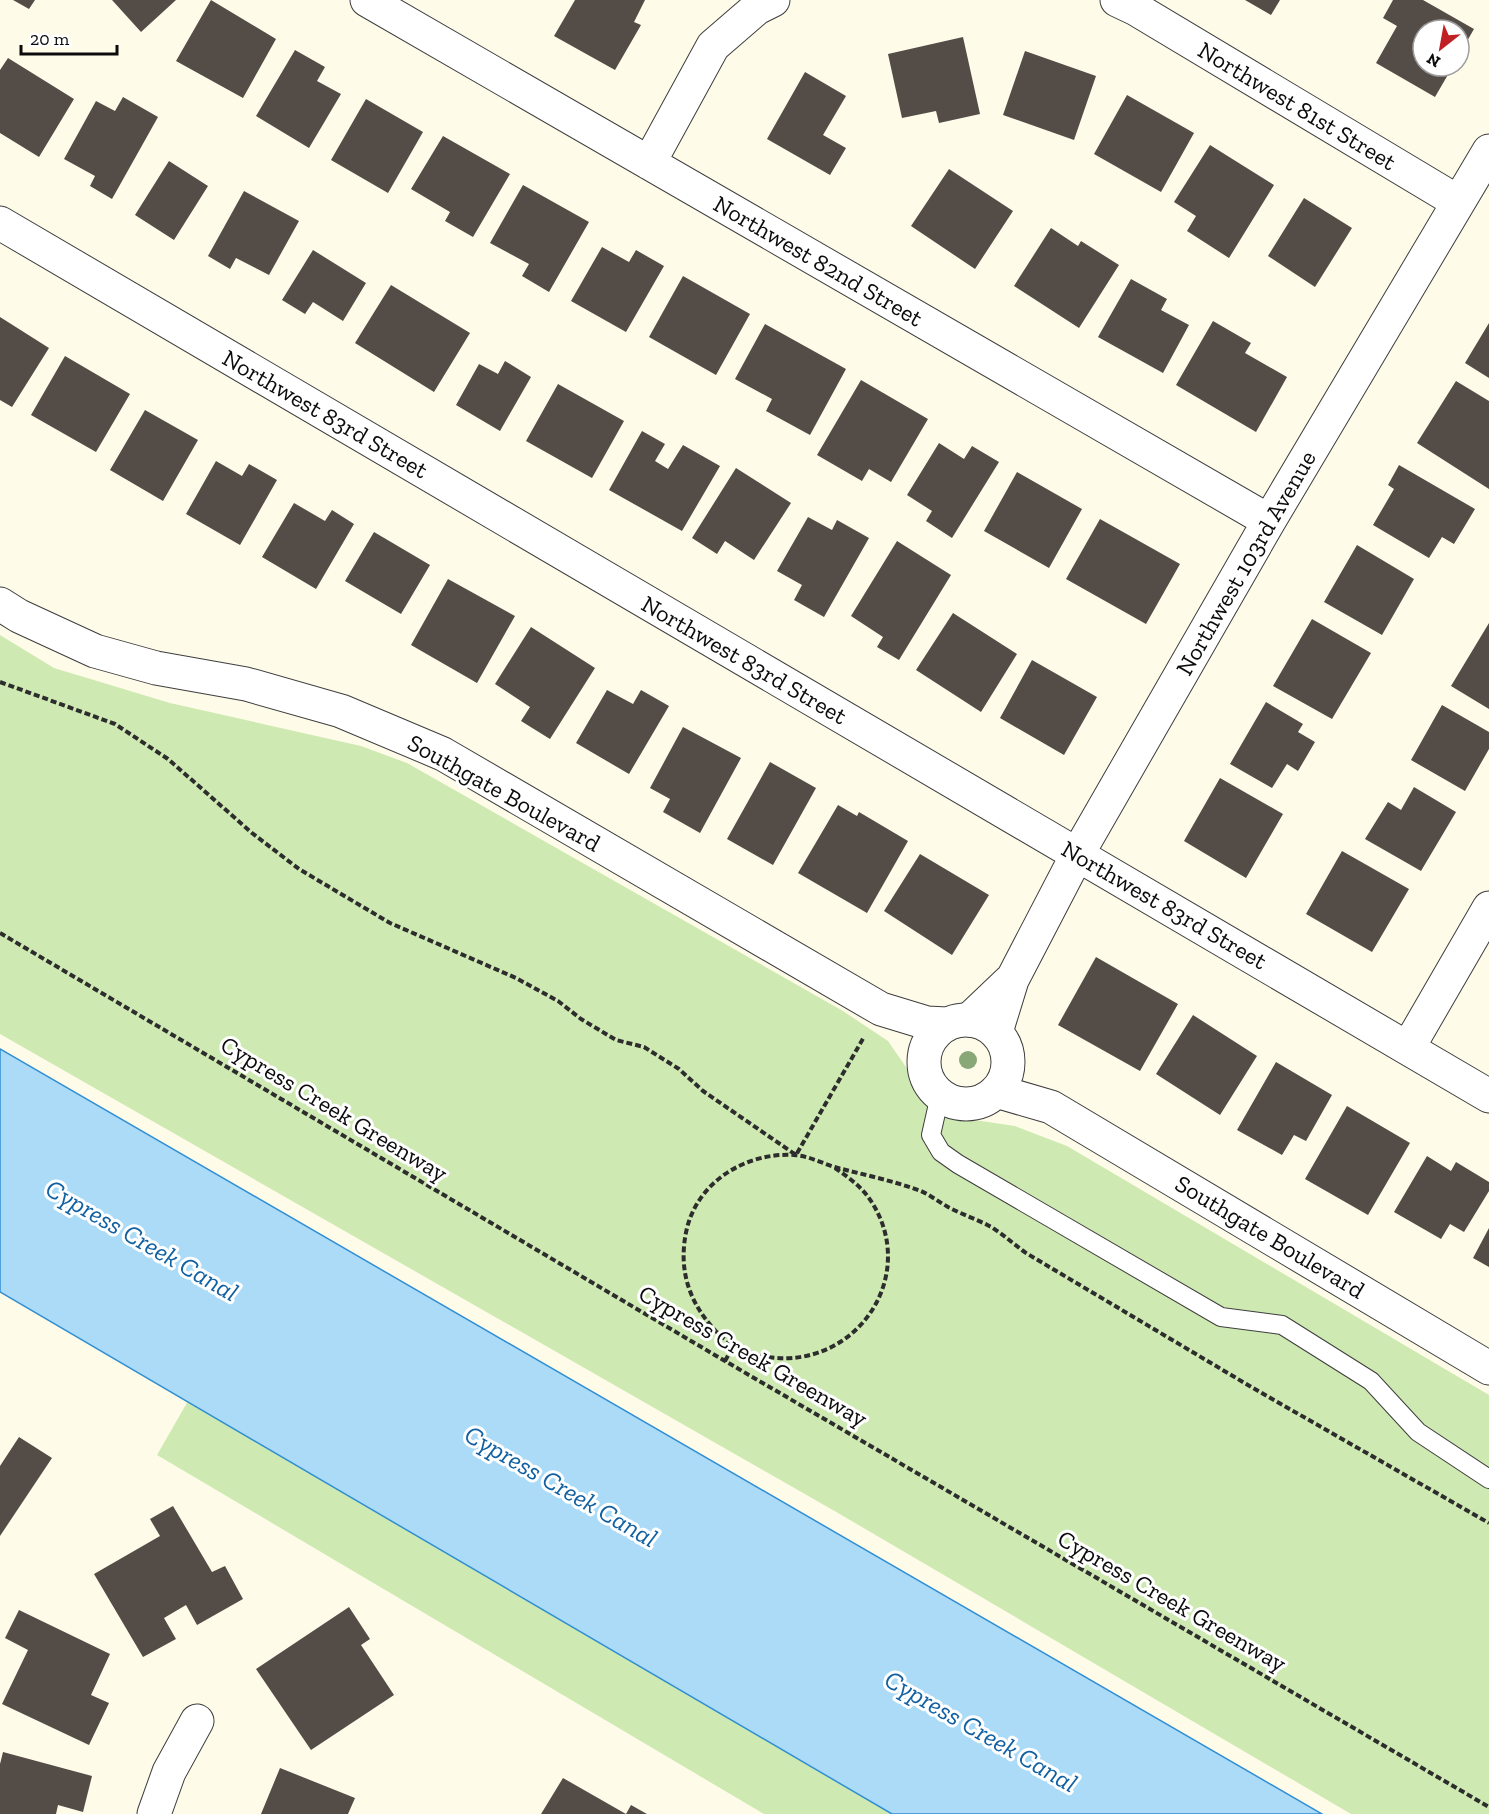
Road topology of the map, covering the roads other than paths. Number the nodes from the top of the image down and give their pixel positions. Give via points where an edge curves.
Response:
1 (367, 0) edge
2 (773, 0) edge
3 (1132, 3) edge
4 (1489, 152) edge
5 (649, 163) junction
6 (1458, 202) junction
7 (0, 223) edge
8 (1269, 521) junction
9 (0, 604) edge
10 (1077, 855) junction
11 (1489, 908) edge
12 (875, 1019) junction
13 (980, 1033) junction
14 (1408, 1048) junction
15 (924, 1066) junction
16 (996, 1091) junction
17 (940, 1095) junction
18 (1489, 1096) edge
19 (1050, 1107) junction
20 (1489, 1368) edge
21 (1489, 1479) edge
22 (197, 1721) dead end
23 (154, 1814) edge

1 - 5 street, Northwest 82nd Street
2 - 5 street via 757,8 713,46
3 - 6 street, Northwest 81st Street
4 - 6 street, Northwest 103rd Avenue
5 - 8 street, Northwest 82nd Street
6 - 8 street, Northwest 103rd Avenue
7 - 10 street, Northwest 83rd Street
8 - 10 street, Northwest 103rd Avenue
9 - 12 street, Southgate Boulevard via 95,651 156,668 246,684 341,711 443,754
10 - 13 street, Northwest 103rd Avenue
10 - 14 street, Northwest 83rd Street
11 - 14 street
12 - 13 street, Southgate Boulevard
12 - 15 street, Southgate Boulevard via 907,1035
13 - 15 street via 937,1031 924,1053
13 - 16 street via 1006,1075
13 - 19 street, Southgate Boulevard
14 - 18 street, Northwest 83rd Street
15 - 17 street via 932,1087
16 - 17 street via 969,1103
16 - 19 street, Southgate Boulevard
17 - 21 lane via 931,1135 941,1152 958,1164 1221,1317 1282,1325 1371,1381 1418,1432
19 - 20 street, Southgate Boulevard
22 - 23 street via 169,1772

